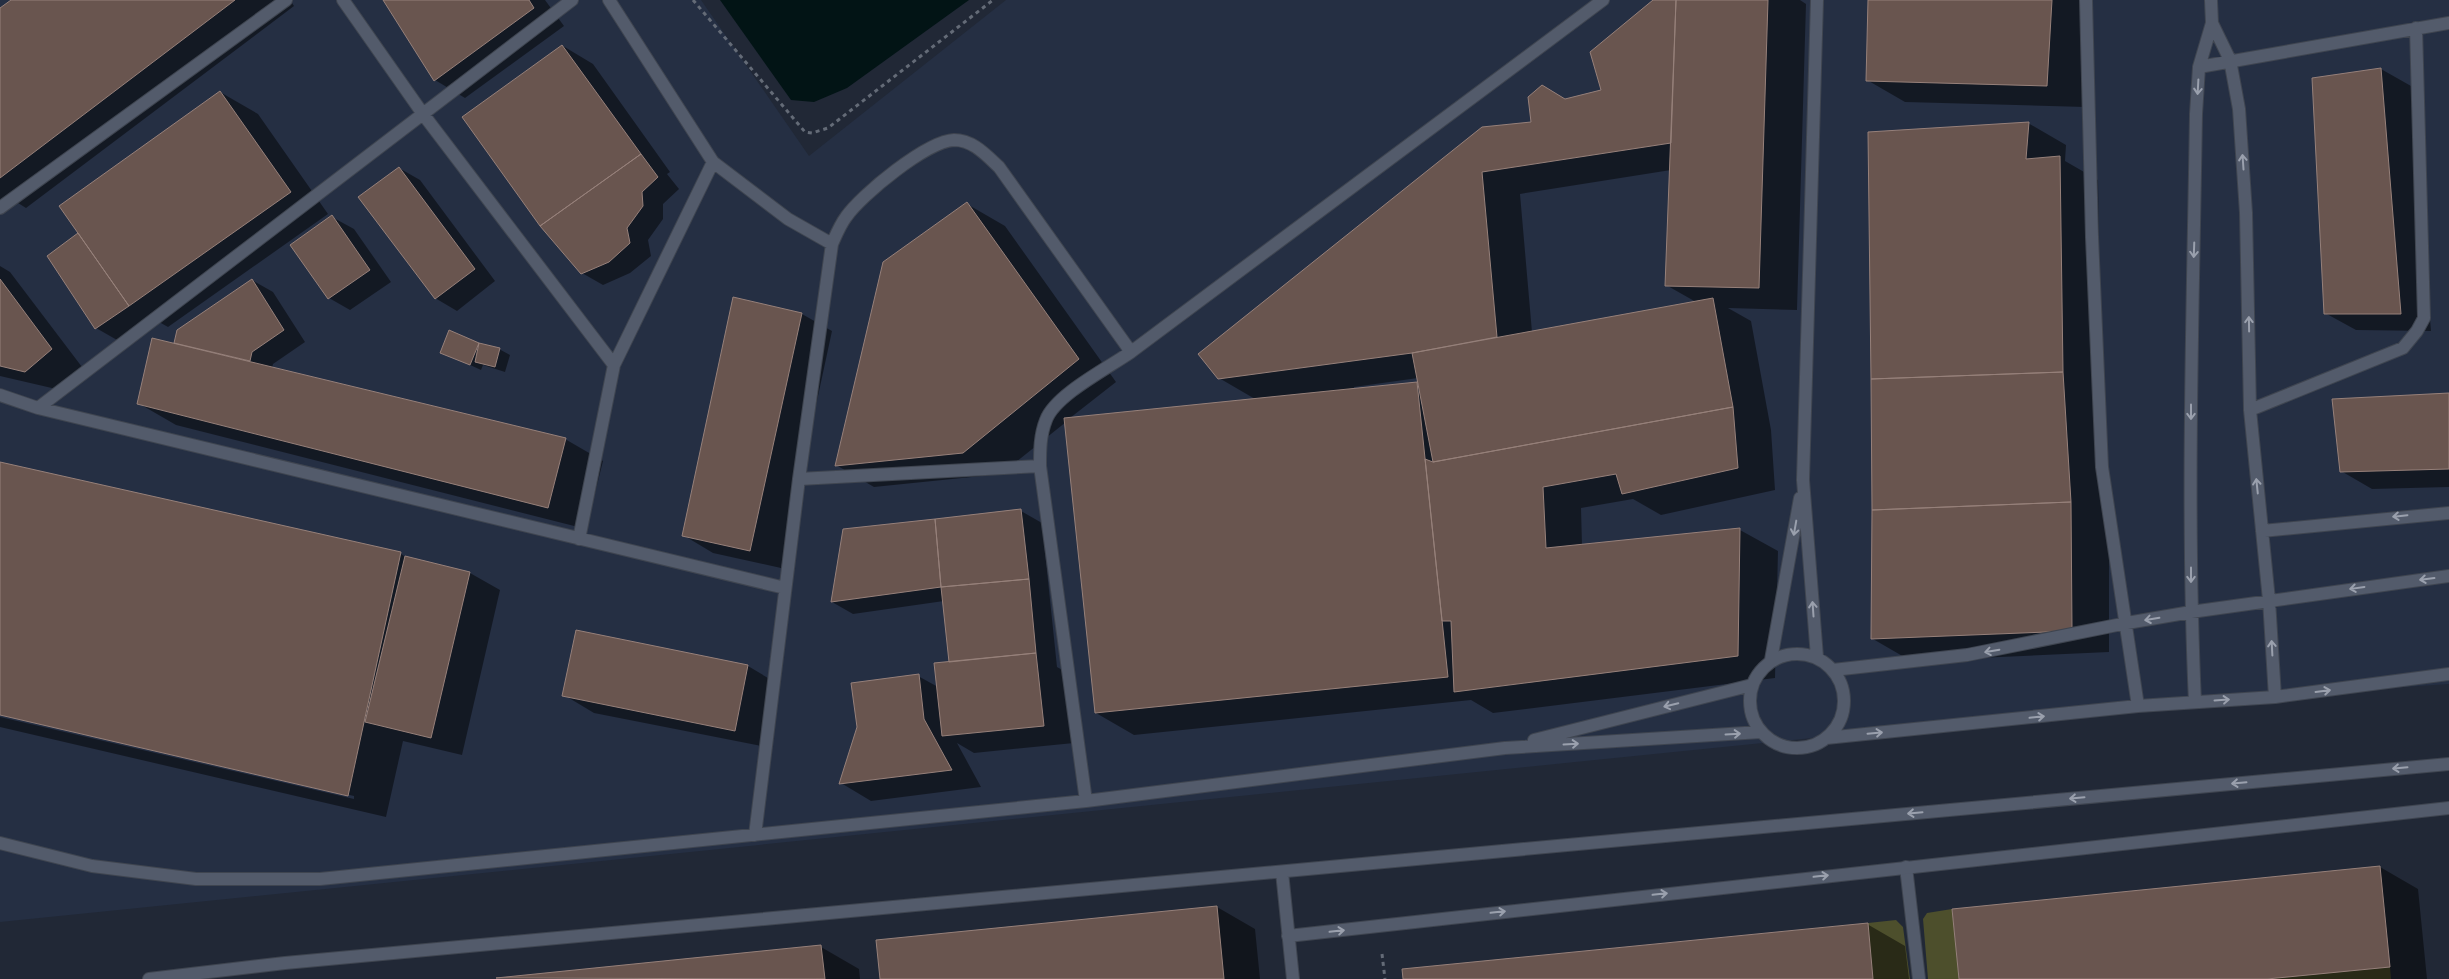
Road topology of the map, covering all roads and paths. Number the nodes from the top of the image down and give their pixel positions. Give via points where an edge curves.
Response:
1 (286, 0) edge
2 (343, 0) edge
3 (572, 0) edge
4 (609, 0) edge
5 (693, 0) edge
6 (993, 0) edge
7 (1602, 0) edge
8 (1817, 0) edge
9 (2086, 0) edge
10 (2211, 0) edge
11 (2212, 23) junction
12 (2449, 23) edge
13 (2416, 28) junction
14 (2230, 60) junction
15 (2199, 67) junction
16 (424, 114) junction
17 (713, 162) junction
18 (0, 208) edge
19 (832, 244) junction
20 (1131, 352) junction
21 (614, 365) junction
22 (0, 395) edge
23 (38, 408) junction
24 (2250, 410) junction
25 (1040, 466) junction
26 (799, 479) junction
27 (1803, 480) junction
28 (2449, 513) edge
29 (2262, 531) junction
30 (579, 539) junction
31 (2449, 576) edge
32 (785, 588) junction
33 (2269, 600) junction
34 (2191, 612) junction
35 (2127, 623) junction
36 (1817, 658) junction
37 (1771, 660) junction
38 (1833, 670) junction
39 (2449, 674) edge
40 (1752, 684) junction
41 (2275, 697) junction
42 (2195, 702) junction
43 (2138, 706) junction
44 (1761, 732) junction
45 (1826, 738) junction
46 (1505, 748) junction
47 (2449, 764) edge
48 (1086, 800) junction
49 (2449, 808) edge
50 (755, 835) junction
51 (0, 843) edge
52 (1906, 867) junction
53 (1282, 872) junction
54 (1288, 936) junction
55 (149, 979) edge
56 (1293, 979) edge
57 (1919, 979) edge

1 - 18 street
2 - 16 street
3 - 16 street
4 - 17 street
5 - 6 path via 805,132 812,133 828,128
7 - 20 street
8 - 27 street
9 - 35 street via 2102,467
10 - 11 street
11 - 14 street
11 - 15 street
12 - 13 street
13 - 14 street
13 - 24 street via 2424,318 2418,331 2403,348
14 - 15 street
24 -> 14 street via 2246,213 2239,109
15 -> 34 street via 2192,323
16 - 21 street
16 - 23 street
17 - 19 street via 788,219
17 - 21 street
19 - 20 street via 846,217 864,196 903,165 932,147 954,140 976,146 999,167
19 - 26 street
20 - 25 street via 1062,399 1046,418 1040,442
21 - 30 street
22 - 23 street
23 - 30 street
29 -> 24 street
25 - 26 street
25 - 48 street
26 - 32 street
36 -> 27 street
27 -> 37 street
28 -> 29 street
29 - 33 street
30 - 32 street
31 -> 33 street
32 - 50 street
33 - 34 street
41 -> 33 street
34 -> 35 street
34 - 42 street
35 -> 38 street via 1966,655
35 - 43 street
36 - 37 street via 1794,652
36 - 38 street
37 - 40 street via 1759,670
38 - 45 street via 1842,686 1844,706 1839,724
41 -> 39 street
40 - 44 street via 1749,701 1752,718
40 -> 46 street
42 -> 41 street
42 - 43 street
45 -> 43 street
44 - 45 street via 1775,743 1793,748 1811,746
46 -> 44 street
46 - 48 street
47 -> 53 street
48 - 50 street
49 - 52 street
50 - 51 street via 320,879 196,879 92,866
54 -> 52 street
52 - 57 street
53 - 54 street
53 - 55 street via 286,963
54 - 56 street

